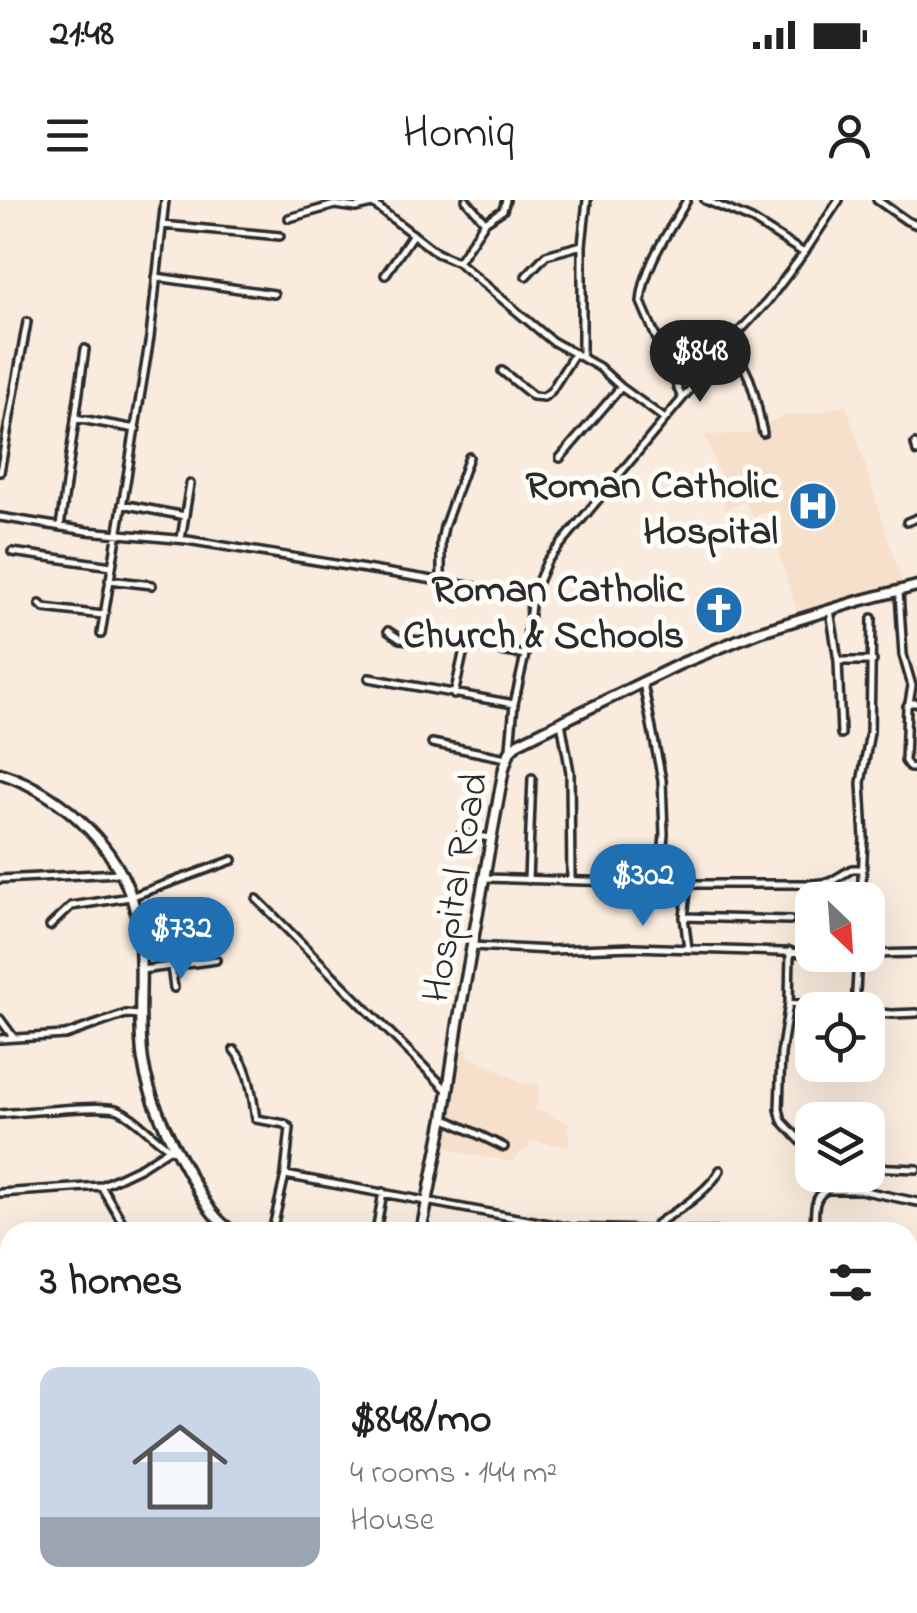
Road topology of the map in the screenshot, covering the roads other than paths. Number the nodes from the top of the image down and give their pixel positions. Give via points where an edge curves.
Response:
1 (164, 200) edge
2 (466, 200) edge
3 (506, 200) edge
4 (587, 200) edge
5 (688, 200) edge
6 (705, 200) edge
7 (877, 200) edge
8 (836, 201) edge
9 (289, 218) dead end
10 (485, 222) junction
11 (162, 225) junction
12 (917, 225) edge
13 (412, 234) junction
14 (280, 236) dead end
15 (582, 245) junction
16 (804, 253) junction
17 (458, 262) junction
18 (385, 275) dead end
19 (526, 276) dead end
20 (156, 277) junction
21 (274, 294) dead end
22 (27, 322) dead end
23 (727, 345) junction
24 (85, 348) dead end
25 (578, 354) junction
26 (502, 372) dead end
27 (621, 387) junction
28 (682, 398) junction
29 (74, 418) junction
30 (666, 419) junction
31 (136, 429) junction
32 (762, 432) dead end
33 (469, 457) dead end
34 (560, 458) dead end
35 (0, 472) edge
36 (190, 484) dead end
37 (122, 504) junction
38 (185, 516) junction
39 (0, 518) edge
40 (917, 518) edge
41 (907, 522) dead end
42 (60, 527) junction
43 (117, 534) junction
44 (181, 540) junction
45 (12, 552) dead end
46 (112, 566) junction
47 (109, 580) junction
48 (441, 582) junction
49 (152, 585) dead end
50 (917, 586) edge
51 (898, 592) junction
52 (532, 596) junction
53 (40, 604) dead end
54 (830, 610) junction
55 (103, 615) junction
56 (872, 618) dead end
57 (388, 631) dead end
58 (100, 634) dead end
59 (465, 645) junction
60 (525, 655) junction
61 (838, 662) junction
62 (872, 662) junction
63 (369, 678) dead end
64 (643, 683) junction
65 (454, 695) junction
66 (913, 703) edge
67 (514, 704) junction
68 (562, 722) junction
69 (841, 734) dead end
70 (432, 743) dead end
71 (508, 754) junction
72 (917, 768) edge
73 (0, 774) edge
74 (532, 778) dead end
75 (461, 834) dead end
76 (491, 838) junction
77 (233, 860) dead end
78 (862, 869) junction
79 (119, 873) junction
80 (484, 878) junction
81 (0, 879) edge
82 (528, 880) junction
83 (571, 880) junction
84 (862, 882) edge
85 (660, 883) junction
86 (688, 884) junction
87 (130, 896) junction
88 (257, 899) dead end
89 (684, 917) junction
90 (790, 920) dead end
91 (50, 926) dead end
92 (472, 946) junction
93 (688, 948) junction
94 (790, 952) junction
95 (795, 952) edge
96 (917, 953) edge
97 (885, 954) edge
98 (216, 960) dead end
99 (171, 966) junction
100 (141, 970) junction
101 (174, 988) dead end
102 (790, 1003) junction
103 (795, 1004) edge
104 (885, 1012) edge
105 (917, 1013) edge
106 (142, 1016) junction
107 (0, 1019) edge
108 (14, 1038) junction
109 (0, 1039) edge
110 (234, 1050) dead end
111 (448, 1090) junction
112 (0, 1114) edge
113 (444, 1118) junction
114 (795, 1136) edge
115 (504, 1147) dead end
116 (174, 1151) junction
117 (885, 1168) edge
118 (917, 1169) edge
119 (720, 1170) dead end
120 (284, 1174) junction
121 (101, 1186) junction
122 (383, 1192) junction
123 (823, 1192) edge
124 (870, 1192) edge
125 (0, 1193) edge
126 (427, 1200) junction
127 (917, 1202) edge
128 (214, 1214) junction
129 (122, 1222) edge
130 (218, 1222) edge
131 (220, 1222) edge
132 (274, 1222) edge
133 (378, 1222) edge
134 (424, 1222) edge
135 (533, 1222) edge
136 (659, 1222) edge
137 (815, 1222) edge

1 - 11 street
2 - 10 street
3 - 10 street
4 - 15 street
5 - 28 street via 650,266 641,302
6 - 16 street
7 - 12 street
8 - 16 street
9 - 13 street via 325,206 372,204
10 - 17 street
11 - 14 street
11 - 20 street
13 - 17 street
13 - 18 street
15 - 19 street via 546,255
15 - 25 street
16 - 23 street
17 - 25 street via 552,341
20 - 21 street
20 - 31 street
22 - 35 street
23 - 28 street
23 - 32 street via 748,372
24 - 29 street
25 - 26 street via 544,397
25 - 27 street
27 - 30 street
27 - 34 street
28 - 30 street
29 - 31 street
29 - 42 street
30 - 52 street via 546,561
31 - 37 street
33 - 48 street via 444,527
36 - 38 street
37 - 38 street
37 - 43 street
38 - 44 street
39 - 42 street
40 - 41 street
42 - 43 street
43 - 44 street
43 - 46 street
44 - 48 street
45 - 46 street
46 - 47 street
47 - 49 street
47 - 55 street
48 - 52 street
50 - 51 street, Hospital Road
51 - 54 street, Hospital Road
51 - 66 street
52 - 60 street
53 - 55 street
54 - 61 street
54 - 64 street, Hospital Road via 728,643
55 - 58 street
56 - 62 street
57 - 59 street via 400,639
59 - 60 street
59 - 65 street
60 - 67 street
61 - 62 street
61 - 69 street
62 - 78 street via 861,783
63 - 65 street
64 - 68 street, Hospital Road
64 - 85 street via 662,780
65 - 67 street
66 - 72 street via 906,710 906,761
67 - 71 street
68 - 71 street, Hospital Road
68 - 83 street via 570,772
70 - 71 street
71 - 76 street, Hospital Road
73 - 79 street via 66,808 94,834
74 - 82 street
75 - 76 street
76 - 80 street, Hospital Road
77 - 87 street
78 - 84 street
78 - 86 street via 813,884
79 - 81 street
79 - 87 street
80 - 82 street
80 - 92 street, Hospital Road
82 - 83 street
83 - 85 street
85 - 86 street
86 - 89 street
87 - 91 street via 72,906
87 - 100 street
88 - 111 street
89 - 90 street
89 - 93 street
92 - 93 street
92 - 111 street, Hospital Road
93 - 94 street
94 - 95 street
94 - 102 street
96 - 97 street
98 - 99 street
99 - 100 street
99 - 101 street
100 - 106 street
102 - 103 street
102 - 114 street via 779,1109
104 - 105 street
106 - 108 street via 126,1014 65,1035
106 - 116 street via 143,1060
107 - 108 street
108 - 109 street
110 - 120 street via 252,1088 256,1119 290,1128
111 - 113 street, Hospital Road
112 - 116 street via 113,1108
113 - 115 street
113 - 126 street, Hospital Road
116 - 121 street
116 - 128 street
117 - 118 street
119 - 136 street
120 - 122 street
120 - 132 street
121 - 125 street
121 - 129 street
122 - 126 street
122 - 133 street
123 - 137 street
124 - 127 street
126 - 134 street, Hospital Road
126 - 135 street
128 - 130 street
128 - 131 street

